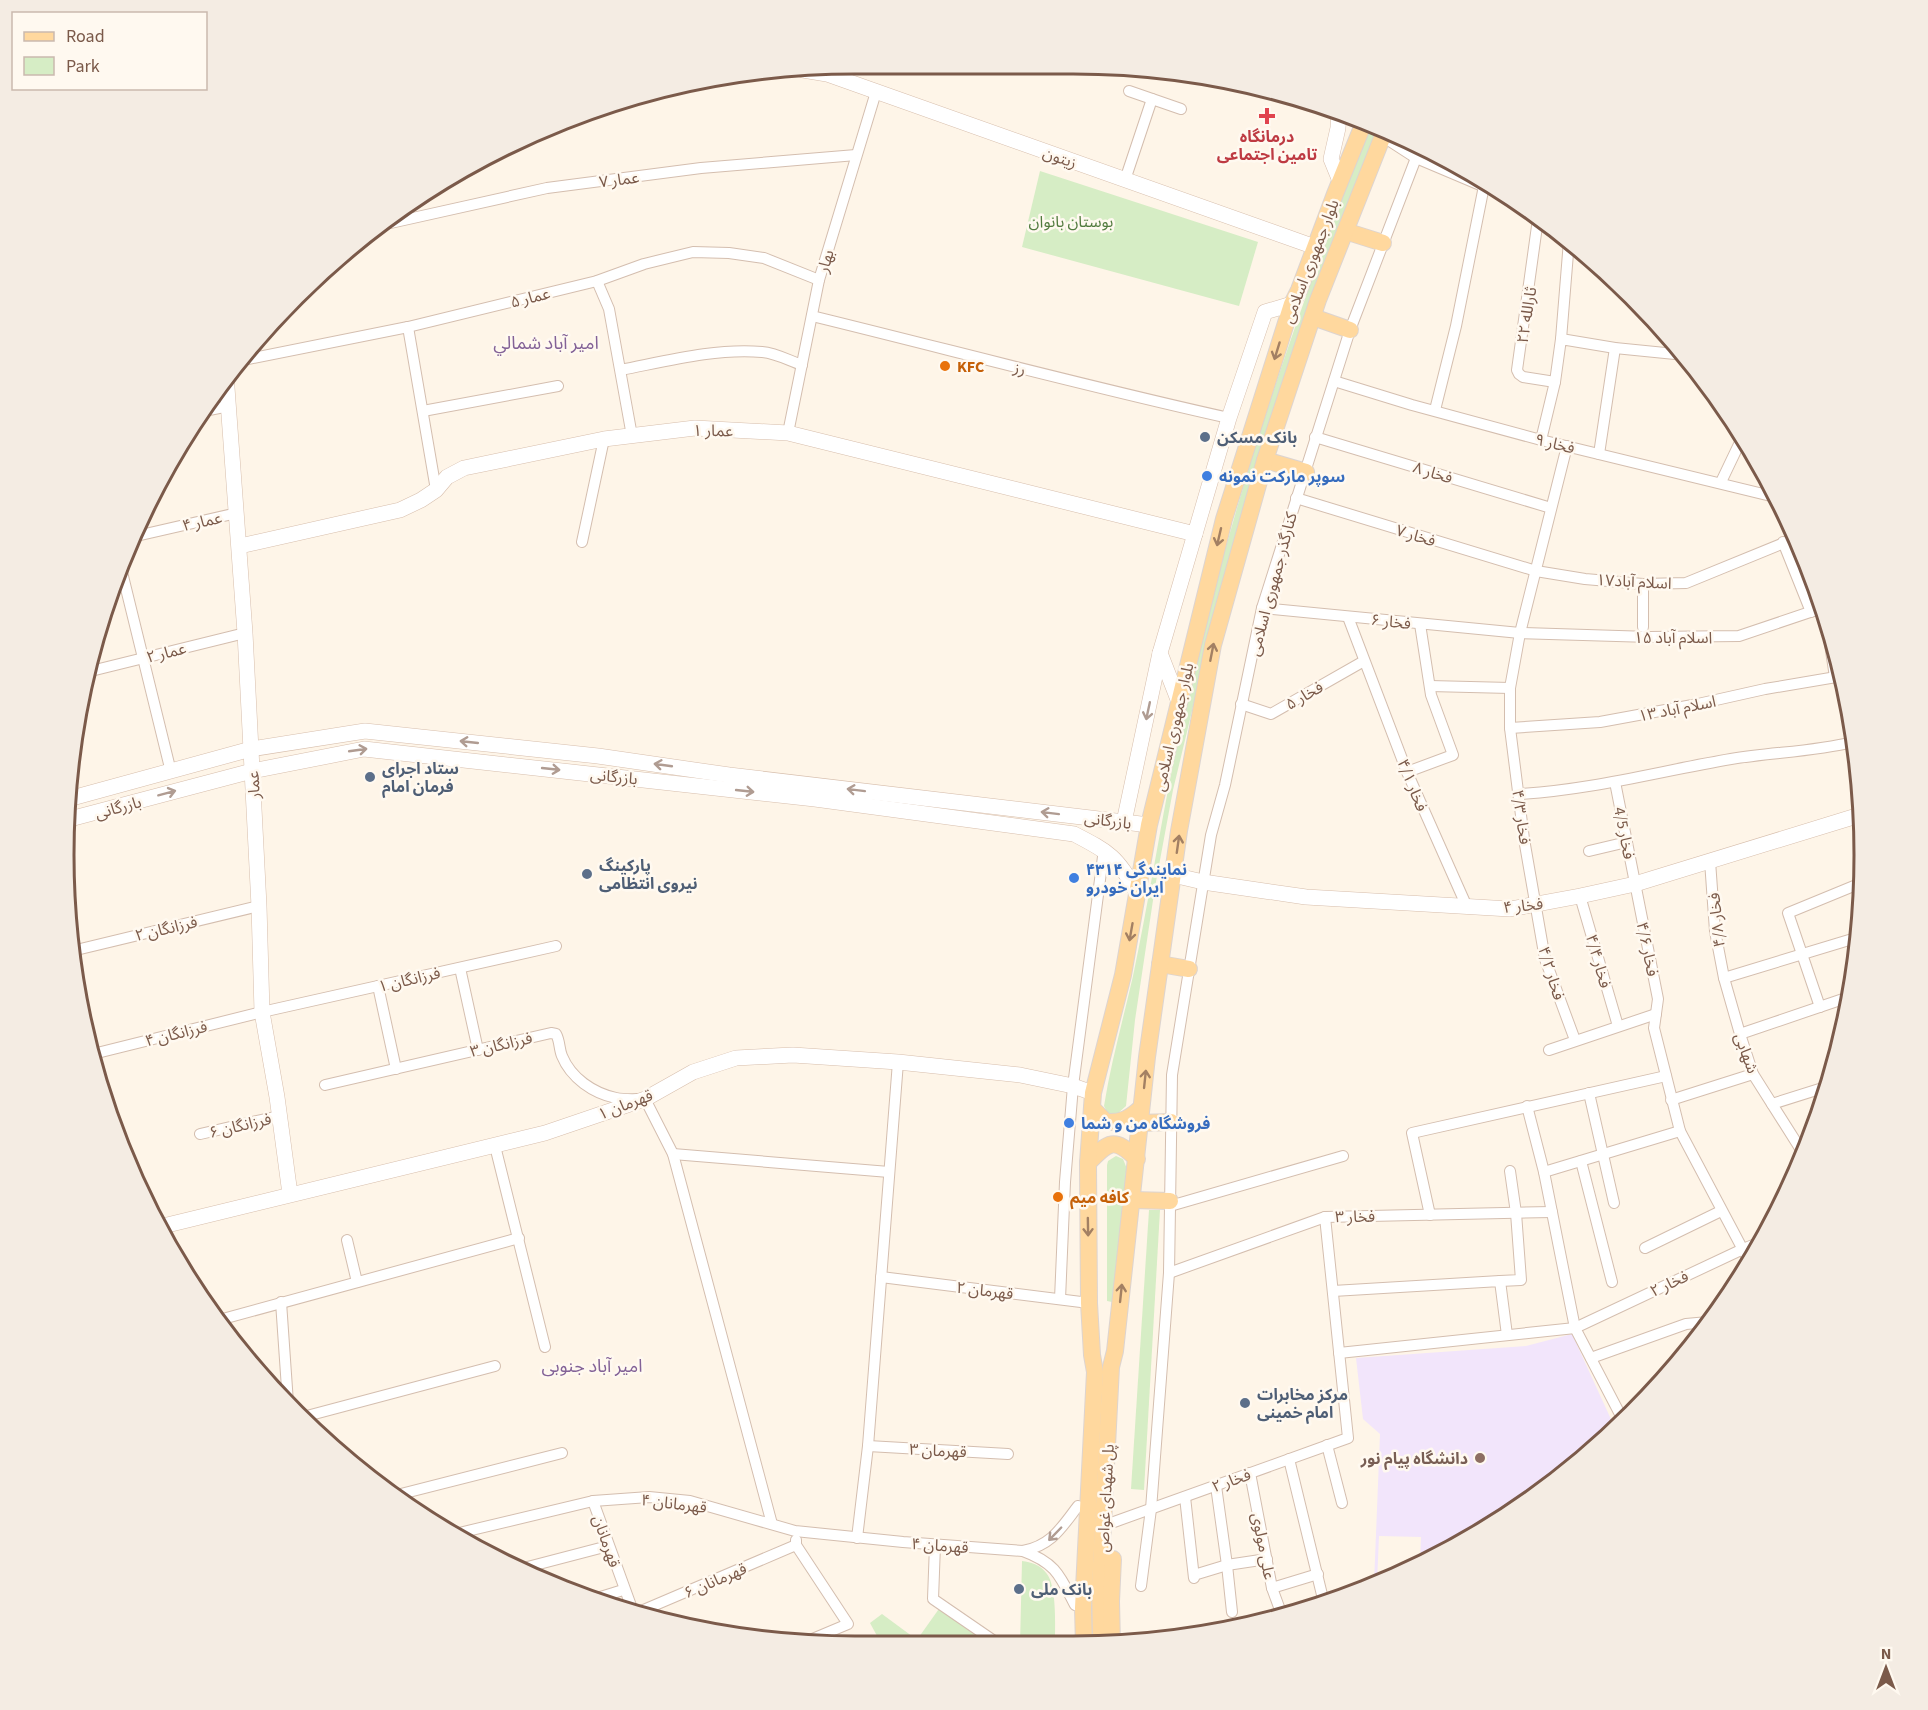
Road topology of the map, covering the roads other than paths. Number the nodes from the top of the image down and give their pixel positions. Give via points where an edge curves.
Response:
1 (834, 74) edge
2 (1129, 91) dead end
3 (876, 92) junction
4 (1152, 99) junction
5 (1181, 109) dead end
6 (1338, 120) edge
7 (1361, 129) edge
8 (1383, 138) edge
9 (1403, 147) edge
10 (856, 155) junction
11 (1416, 158) junction
12 (1462, 177) edge
13 (1125, 180) junction
14 (1340, 181) junction
15 (1483, 190) edge
16 (398, 221) edge
17 (1537, 226) edge
18 (1345, 231) junction
19 (1383, 243) junction
20 (1315, 247) junction
21 (1568, 251) edge
22 (819, 280) junction
23 (597, 281) junction
24 (1292, 304) junction
25 (812, 316) junction
26 (1312, 317) junction
27 (408, 327) junction
28 (1350, 330) junction
29 (1561, 339) junction
30 (1615, 348) junction
31 (1672, 354) edge
32 (252, 358) edge
33 (802, 365) junction
34 (621, 370) junction
35 (1334, 381) junction
36 (1555, 382) junction
37 (558, 386) dead end
38 (227, 390) edge
39 (229, 406) junction
40 (214, 409) edge
41 (1435, 410) junction
42 (423, 411) junction
43 (1229, 418) junction
44 (788, 433) junction
45 (632, 436) junction
46 (1315, 437) junction
47 (604, 439) junction
48 (1541, 440) junction
49 (1567, 446) junction
50 (1738, 446) edge
51 (1599, 454) junction
52 (1265, 460) junction
53 (1306, 471) junction
54 (1721, 482) junction
55 (436, 490) junction
56 (1766, 494) edge
57 (1296, 498) junction
58 (1551, 508) junction
59 (237, 513) junction
60 (1196, 534) junction
61 (143, 535) edge
62 (1788, 541) edge
63 (582, 542) dead end
64 (1784, 542) junction
65 (240, 546) junction
66 (1536, 571) junction
67 (124, 580) edge
68 (1643, 584) junction
69 (1262, 608) junction
70 (1815, 611) edge
71 (1811, 612) junction
72 (1348, 617) junction
73 (1420, 624) junction
74 (1643, 627) dead end
75 (245, 633) junction
76 (1520, 633) junction
77 (1160, 653) junction
78 (143, 657) junction
79 (1364, 661) junction
80 (96, 669) edge
81 (1833, 678) edge
82 (1430, 686) junction
83 (1510, 688) junction
84 (1179, 702) junction
85 (1241, 704) junction
86 (1510, 728) junction
87 (1846, 744) edge
88 (251, 748) junction
89 (252, 771) junction
90 (171, 772) junction
91 (1407, 772) junction
92 (1615, 782) junction
93 (1519, 794) junction
94 (76, 797) edge
95 (905, 804) junction
96 (1080, 816) junction
97 (1853, 817) edge
98 (75, 818) edge
99 (1124, 822) junction
100 (1149, 825) junction
101 (1074, 834) junction
102 (1627, 842) junction
103 (1104, 849) junction
104 (1589, 851) dead end
105 (1710, 861) junction
106 (1173, 875) junction
107 (1203, 882) junction
108 (1635, 884) junction
109 (1853, 886) edge
110 (1137, 893) junction
111 (1580, 896) junction
112 (1537, 905) junction
113 (259, 906) junction
114 (1467, 907) junction
115 (1850, 940) edge
116 (556, 946) dead end
117 (79, 949) edge
118 (1801, 955) junction
119 (1160, 964) junction
120 (460, 968) junction
121 (1189, 969) junction
122 (1724, 978) junction
123 (378, 986) junction
124 (1840, 1000) edge
125 (1820, 1007) junction
126 (262, 1012) junction
127 (1656, 1014) junction
128 (1618, 1026) junction
129 (1740, 1034) junction
130 (1575, 1040) junction
131 (478, 1050) junction
132 (1549, 1050) dead end
133 (99, 1053) edge
134 (898, 1062) junction
135 (396, 1069) junction
136 (1753, 1074) junction
137 (1666, 1076) junction
138 (325, 1085) dead end
139 (1073, 1086) junction
140 (1818, 1089) edge
141 (1589, 1093) junction
142 (645, 1099) junction
143 (1671, 1100) junction
144 (1093, 1101) junction
145 (1772, 1104) junction
146 (1527, 1106) junction
147 (1141, 1115) junction
148 (279, 1116) junction
149 (1171, 1122) junction
150 (1680, 1131) junction
151 (200, 1134) dead end
152 (1798, 1145) edge
153 (495, 1146) junction
154 (673, 1154) junction
155 (1603, 1154) junction
156 (1343, 1156) dead end
157 (1137, 1159) junction
158 (1581, 1161) junction
159 (1088, 1163) junction
160 (1510, 1171) dead end
161 (889, 1172) junction
162 (1544, 1172) junction
163 (290, 1194) junction
164 (1133, 1200) junction
165 (1170, 1203) junction
166 (1614, 1203) dead end
167 (1721, 1211) junction
168 (1552, 1212) junction
169 (1516, 1213) junction
170 (1430, 1215) junction
171 (1326, 1216) junction
172 (167, 1225) edge
173 (519, 1238) junction
174 (347, 1240) dead end
175 (1750, 1246) edge
176 (1645, 1248) dead end
177 (1743, 1249) junction
178 (1745, 1254) edge
179 (1169, 1274) junction
180 (881, 1277) junction
181 (1500, 1281) junction
182 (357, 1282) junction
183 (1612, 1282) dead end
184 (1333, 1291) junction
185 (1060, 1299) junction
186 (281, 1302) junction
187 (1089, 1303) junction
188 (226, 1318) edge
189 (1699, 1323) edge
190 (1575, 1328) junction
191 (1507, 1335) junction
192 (545, 1347) dead end
193 (1115, 1351) junction
194 (1339, 1353) junction
195 (1092, 1355) junction
196 (1591, 1358) junction
197 (495, 1366) dead end
198 (287, 1392) edge
199 (1620, 1414) edge
200 (311, 1416) edge
201 (1327, 1445) junction
202 (867, 1446) junction
203 (562, 1454) dead end
204 (1008, 1454) dead end
205 (1289, 1459) junction
206 (1250, 1473) junction
207 (1216, 1486) junction
208 (404, 1493) edge
209 (1185, 1497) junction
210 (593, 1501) junction
211 (1342, 1503) dead end
212 (1078, 1506) junction
213 (1151, 1509) junction
214 (1114, 1522) junction
215 (772, 1524) junction
216 (795, 1531) junction
217 (464, 1532) edge
218 (857, 1538) junction
219 (796, 1545) junction
220 (935, 1545) junction
221 (608, 1546) junction
222 (1023, 1551) junction
223 (1267, 1559) junction
224 (1227, 1565) junction
225 (531, 1566) edge
226 (1318, 1574) junction
227 (1141, 1586) dead end
228 (1272, 1588) junction
229 (624, 1590) junction
230 (1322, 1595) edge
231 (606, 1596) edge
232 (629, 1603) edge
233 (1075, 1605) junction
234 (647, 1608) edge
235 (1280, 1609) edge
236 (1232, 1612) dead end
237 (820, 1635) edge
238 (1101, 1635) edge
239 (1112, 1635) edge
240 (987, 1636) edge
241 (1075, 1636) edge
242 (1084, 1636) edge

1 - 3 street, زیتون
2 - 4 street
3 - 10 street, بهار
3 - 13 street, زیتون
4 - 5 street
4 - 13 street
6 - 14 street via 1331,159
7 - 14 main road, بلوار جمهوری اسلامی
8 - 18 main road, بلوار جمهوری اسلامی
9 - 11 street
10 - 16 street, عمار ۷ via 701,168 547,188
10 - 22 street, بهار
11 - 12 street
11 - 19 street, کنارگذر جمهوری اسلامی
13 - 20 street, زیتون
14 - 20 main road, بلوار جمهوری اسلامی
15 - 41 street
17 - 36 street, ثارالله ۲۲ via 1517,370 1523,377
18 - 19 main road
18 - 26 main road, بلوار جمهوری اسلامی
19 - 28 street, کنارگذر جمهوری اسلامی
20 - 24 main road, بلوار جمهوری اسلامی
21 - 29 street
22 - 23 street, عمار ۵ via 764,258 693,252
22 - 25 street, بهار
23 - 27 street, عمار ۵
23 - 34 street via 609,309
24 - 43 street via 1265,312
24 -> 84 main road, بلوار جمهوری اسلامی via 1224,519
25 - 33 street, بهار
25 - 43 street, رز
26 - 28 main road
26 - 52 main road, بلوار جمهوری اسلامی
27 - 32 street, عمار ۵
27 - 42 street
28 - 35 street, کنارگذر جمهوری اسلامی
29 - 30 street
29 - 36 street
30 - 31 street
30 - 51 street
33 - 34 street via 765,352 737,351
33 - 44 street, بهار
34 - 45 street
35 - 41 street, فخار ۹
35 - 46 street, کنارگذر جمهوری اسلامی
36 - 48 street
37 - 42 street
38 - 39 street, عمار
39 - 40 street
39 - 59 street, عمار
41 - 48 street, فخار ۹
42 - 55 street
43 - 60 street
44 - 45 street, عمار ۱ via 695,428
44 - 60 street, عمار ۱
45 - 47 street, عمار ۱
46 - 53 street, کنارگذر جمهوری اسلامی
46 - 58 street, فخار ۸
47 - 55 street, عمار ۱ via 464,468 447,477
47 - 63 street
48 - 49 street, فخار ۹
49 - 51 street, فخار ۹
49 - 58 street, فخار ۴/۳
50 - 54 street
51 - 54 street, فخار ۹
52 - 53 main road
106 -> 52 main road, بلوار جمهوری اسلامی via 1213,645
53 - 57 street, کنارگذر جمهوری اسلامی
54 - 56 street, فخار ۹
55 - 65 street, عمار ۱ via 400,510
57 - 66 street, فخار ۷
57 - 69 street, کنارگذر جمهوری اسلامی
58 - 66 street, فخار ۴/۳
59 - 61 street, عمار ۴
59 - 65 street, عمار
60 - 77 street
62 - 64 street, اسلام آباد۱۷
64 - 68 street, اسلام آباد۱۷ via 1686,583
64 - 71 street
65 - 75 street, عمار
66 - 68 street, اسلام آباد۱۷
66 - 76 street, فخار ۴/۳
67 - 78 street
68 - 74 street
69 - 72 street, فخار ۶
69 - 85 street, کنارگذر جمهوری اسلامی
70 - 71 street, اسلام آباد ۱۵
71 - 76 street, اسلام آباد ۱۵ via 1738,636
72 - 73 street, فخار ۶
72 - 79 street, فخار ۴/۱
73 - 76 street, فخار ۶
73 - 82 street
75 - 78 street, عمار ۲
75 - 88 street, عمار
76 - 83 street, فخار ۴/۳
77 - 84 street
77 -> 99 street
78 - 80 street, عمار ۲
78 - 90 street
79 - 85 street, فخار ۵ via 1271,714
79 - 91 street, فخار ۴/۱
81 - 86 street, اسلام آباد ۱۳ via 1600,722
82 - 83 street
82 - 91 street via 1453,755
83 - 86 street, فخار ۴/۳
84 - 100 main road, بلوار جمهوری اسلامی
85 - 107 street, کنارگذر جمهوری اسلامی
86 - 93 street, فخار ۴/۳
87 - 92 street via 1735,759
88 - 89 street, عمار
88 - 90 street, بازرگانی
95 -> 88 street, بازرگانی via 598,756 365,731
89 -> 95 street, بازرگانی via 364,748 815,799
98 -> 89 street, بازرگانی
89 - 113 street, عمار
90 - 94 street, بازرگانی
91 - 114 street, فخار ۴/۱
92 - 93 street via 1560,792
92 - 102 street, فخار 4/5
93 - 112 street, فخار ۴/۳
96 -> 95 street, بازرگانی
95 - 101 street, بازرگانی
96 - 99 street, بازرگانی
96 - 101 street via 1084,828
97 - 105 street, فخار ۴
99 - 100 street, بازرگانی
100 - 110 main road, بلوار جمهوری اسلامی
101 - 103 street, بازرگانی
102 - 104 street
102 - 108 street, فخار 4/5
103 - 110 street, بازرگانی via 1121,864
103 - 139 street
105 - 108 street, فخار ۴
105 - 122 street, فخار ۴/۸ via 1715,931
106 - 107 street, فخار ۴
106 - 119 main road, بلوار جمهوری اسلامی
107 - 114 street, فخار ۴ via 1306,897
107 - 121 street, کنارگذر جمهوری اسلامی
108 - 111 street, فخار ۴
108 - 127 street, فخار ۴/۶ via 1658,999
109 - 118 street via 1788,913
110 -> 144 main road, بلوار جمهوری اسلامی via 1123,975
111 - 112 street, فخار ۴
111 - 128 street, فخار ۴/۴
112 - 114 street, فخار ۴ via 1510,909
112 - 130 street, فخار ۴/۲ via 1545,959
113 - 117 street, فرزانگان ۲
113 - 126 street, عمار
115 - 118 street
116 - 120 street, فرزانگان ۱
118 - 122 street
118 - 125 street
119 - 121 main road
147 -> 119 main road, بلوار جمهوری اسلامی
120 - 123 street, فرزانگان ۱
120 - 131 street
121 - 149 street, کنارگذر جمهوری اسلامی via 1172,1076
122 - 129 street, شهابی
123 - 126 street, فرزانگان ۱
123 - 135 street
124 - 125 street
125 - 129 street
126 - 133 street, فرزانگان ۴
126 - 148 street, عمار
127 - 128 street
127 - 137 street, فخار ۴/۶ via 1654,1028
128 - 130 street
129 - 136 street, شهابی
130 - 132 street
131 - 135 street, فرزانگان ۳
131 - 142 street, فرزانگان ۳ via 551,1032 558,1038 571,1073 591,1089 616,1098
134 - 139 street, قهرمان ۱ via 1020,1075
134 - 142 street, قهرمان ۱ via 793,1055 736,1059 693,1072
134 - 161 street
135 - 138 street, فرزانگان ۳
136 - 143 street
136 - 145 street, شهابی
137 - 141 street
137 - 143 street, فخار ۴/۶
139 - 144 street, قهرمان ۱
139 - 185 street
140 - 145 street
141 - 146 street
141 - 155 street
142 - 153 street, قهرمان ۱
142 - 154 street
143 - 150 street, فخار ۴/۶
144 - 147 main road via 1106,1122
144 - 159 main road, بلوار جمهوری اسلامی
145 - 152 street, شهابی
146 - 162 street
146 - 170 street via 1413,1133
147 - 149 main road
147 - 157 main road, بلوار جمهوری اسلامی
148 - 151 street, فرزانگان ۶
148 - 163 street, عمار
149 - 165 street, کنارگذر جمهوری اسلامی
150 - 155 street
150 - 167 street, فخار ۴/۶
153 - 163 street, قهرمان ۱
153 - 173 street
154 - 161 street
154 - 215 street
155 - 158 street
155 - 166 street
156 - 165 street
157 - 159 main road via 1119,1144 1110,1143
157 - 164 main road, بلوار جمهوری اسلامی
158 - 162 street
158 - 183 street
159 -> 187 main road, بلوار جمهوری اسلامی
160 - 169 street
161 - 180 street
162 - 168 street
163 - 172 street, قهرمان ۱
164 - 165 main road
193 -> 164 main road, بلوار جمهوری اسلامی
165 - 179 street, کنارگذر جمهوری اسلامی
167 - 176 street
167 - 177 street, فخار ۴/۶
168 - 169 street, فخار ۳
168 - 190 street
169 - 170 street, فخار ۳
169 - 181 street via 1521,1280
170 - 171 street, فخار ۳
171 - 179 street, فخار ۳
171 - 184 street
173 - 182 street
173 - 192 street
174 - 182 street
175 - 177 street, فخار ۲
177 - 178 street, فخار ۴/۶
177 - 190 street, فخار ۲
179 - 213 street, کنارگذر جمهوری اسلامی
180 - 185 street, قهرمان ۲
180 - 202 street
181 - 184 street
181 - 191 street
182 - 186 street
184 - 194 street
185 - 187 street, قهرمان ۲
186 - 188 street
186 - 198 street
187 - 195 main road, بلوار جمهوری اسلامی
189 - 196 street
190 - 191 street, فخار ۲
190 - 196 street
191 - 194 street, فخار ۲
193 - 214 main road via 1120,1385
193 - 238 main road, پل شهدای غواص via 1100,1584
194 - 201 street, فخار ۲ via 1348,1438
195 - 212 main road via 1085,1374
195 - 242 main road, پل شهدای غواص via 1095,1372
196 - 199 street
197 - 200 street
201 - 205 street, فخار ۲
201 - 211 street
202 - 204 street, قهرمان ۳
202 - 218 street
203 - 208 street
205 - 206 street, فخار ۲
205 - 226 street
206 - 207 street, فخار ۲
206 - 223 street, علی مولوی
207 - 209 street, فخار ۲
207 - 224 street
209 - 213 street, فخار ۲
209 - 224 street via 1194,1576
210 - 215 street, قهرمانان ۴ via 649,1497 690,1501
210 - 217 street, قهرمانان ۴
210 - 221 street, قهرمانان
212 -> 222 street, قهرمان ۴ via 1046,1543
212 - 233 main road
213 - 214 street, فخار ۲
213 - 227 street, کنارگذر جمهوری اسلامی
214 - 239 main road
215 - 216 street, قهرمانان ۴
216 - 218 street, قهرمانان ۴
216 - 219 street
218 - 220 street, قهرمان ۴
219 - 234 street, قهرمانان ۶
219 - 237 street via 848,1624
220 - 222 street, قهرمان ۴
220 - 240 street via 933,1599
221 - 225 street
221 - 229 street, قهرمانان
222 - 233 street, قهرمان ۴ via 1051,1564
223 - 224 street
223 - 228 street, علی مولوی
224 - 236 street
226 - 228 street
226 - 230 street
228 - 235 street, علی مولوی
229 - 231 street
229 - 232 street, قهرمانان
233 - 241 main road

